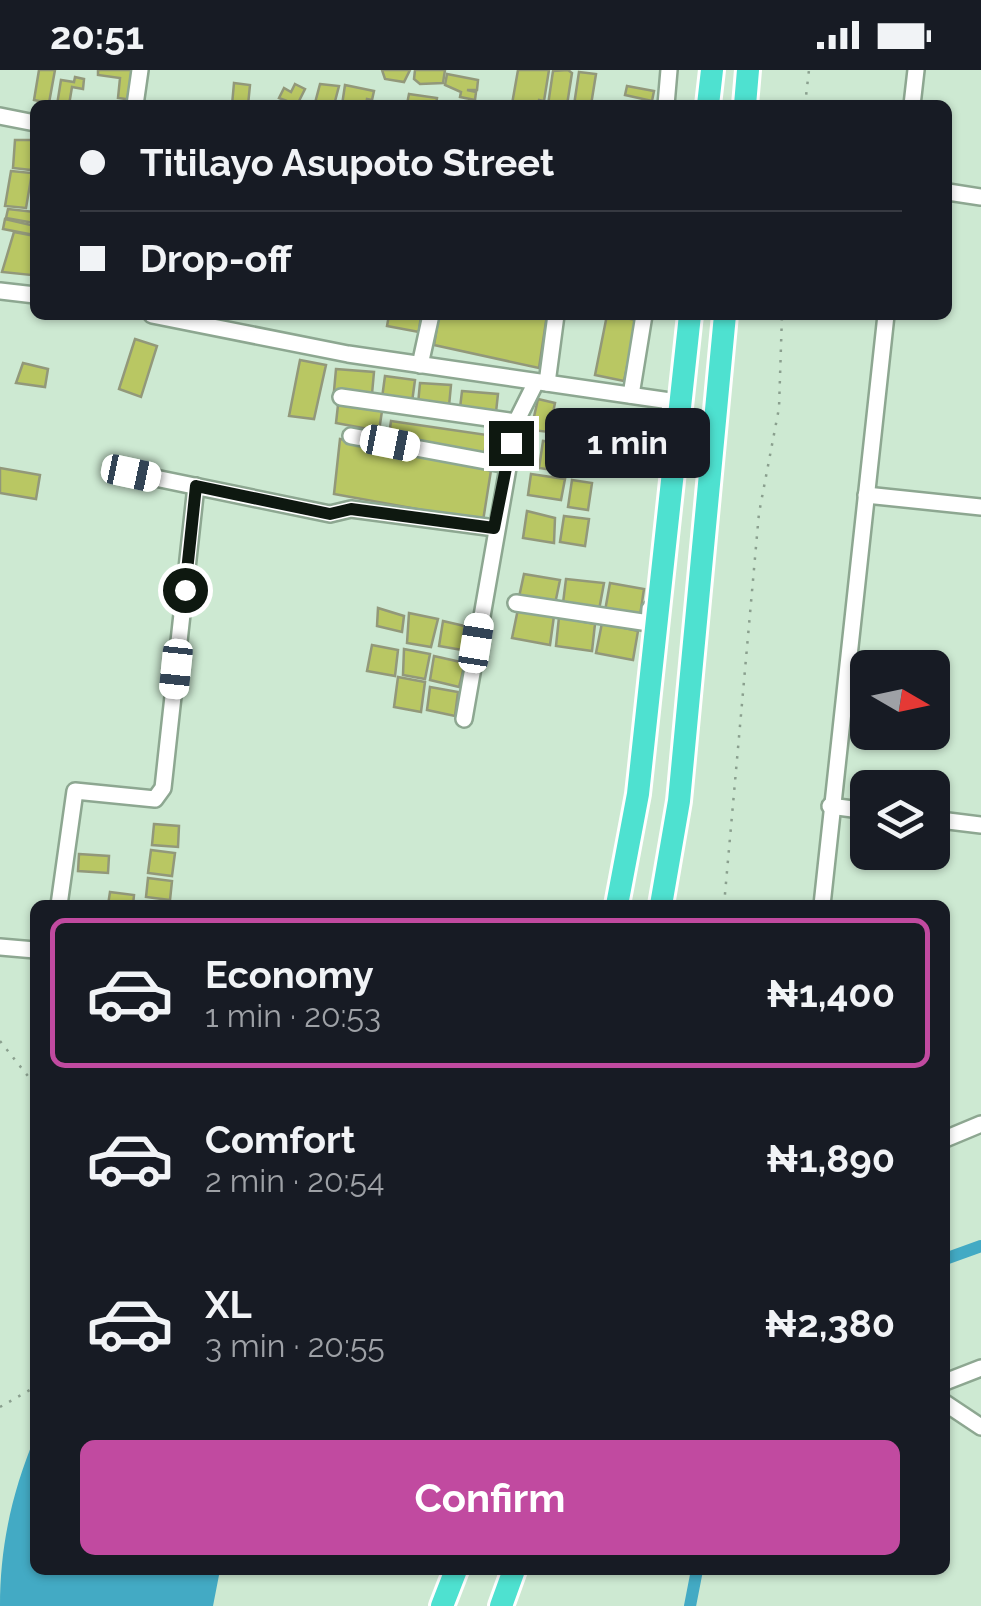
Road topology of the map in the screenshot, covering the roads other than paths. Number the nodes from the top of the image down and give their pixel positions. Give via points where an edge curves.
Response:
1 (140, 70) edge
2 (669, 70) edge
3 (712, 70) edge
4 (748, 70) edge
5 (916, 70) edge
6 (136, 100) edge
7 (666, 100) edge
8 (709, 100) edge
9 (745, 100) edge
10 (913, 100) edge
11 (0, 116) edge
12 (30, 122) edge
13 (952, 193) edge
14 (981, 197) edge
15 (0, 290) edge
16 (30, 294) edge
17 (209, 320) edge
18 (430, 320) edge
19 (555, 320) edge
20 (643, 320) edge
21 (689, 320) edge
22 (725, 320) edge
23 (885, 320) edge
24 (420, 364) junction
25 (541, 382) junction
26 (631, 396) junction
27 (341, 397) dead end
28 (516, 422) junction
29 (350, 436) dead end
30 (507, 465) junction
31 (131, 473) dead end
32 (196, 486) junction
33 (866, 495) junction
34 (981, 507) edge
35 (494, 528) junction
36 (516, 603) dead end
37 (464, 719) dead end
38 (830, 806) junction
39 (850, 809) edge
40 (950, 821) edge
41 (981, 825) edge
42 (61, 900) edge
43 (618, 900) edge
44 (662, 900) edge
45 (822, 900) edge
46 (0, 946) edge
47 (30, 949) edge
48 (981, 1124) edge
49 (950, 1136) edge
50 (981, 1368) edge
51 (950, 1380) edge
52 (950, 1406) edge
53 (981, 1427) edge
54 (454, 1575) edge
55 (512, 1575) edge
56 (442, 1606) edge
57 (500, 1606) edge

1 - 6 street
2 - 7 street
3 - 8 highway
4 - 9 highway
5 - 10 street
11 - 12 street
13 - 14 street
15 - 16 street
17 - 24 street
18 - 24 street
19 - 25 street
20 - 26 street
21 - 43 highway via 638,794
22 - 44 highway via 679,802
23 - 33 street
24 - 25 street
25 - 26 street
25 - 28 street
26 - 36 street via 670,401 649,623
27 - 28 street
28 - 30 street
29 - 30 street
30 - 35 street
31 - 32 street
32 - 35 street via 330,514 351,509
32 - 42 street via 163,788 155,799 75,791
33 - 34 street
33 - 38 street
35 - 37 street
38 - 39 street
38 - 45 street
40 - 41 street
46 - 47 street
48 - 49 street
50 - 51 street
52 - 53 street
54 - 56 highway
55 - 57 highway

